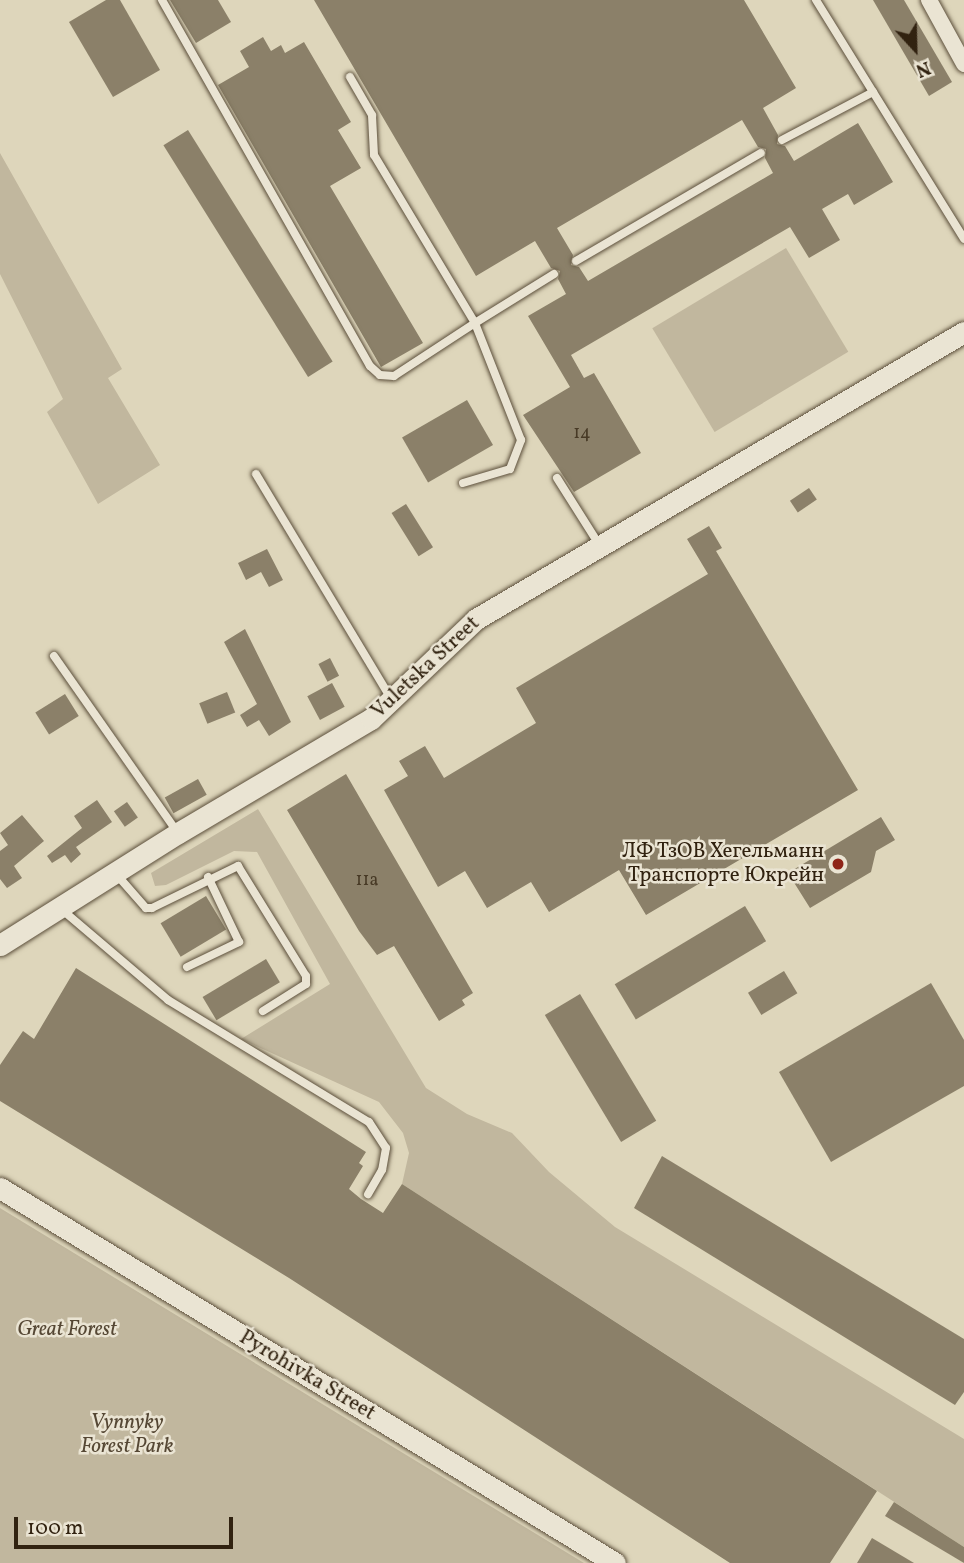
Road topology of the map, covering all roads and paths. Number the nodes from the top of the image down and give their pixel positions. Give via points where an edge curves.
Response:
1 (162, 0) edge
2 (816, 0) edge
3 (929, 0) edge
4 (964, 64) edge
5 (350, 77) dead end
6 (873, 92) junction
7 (782, 140) dead end
8 (761, 153) dead end
9 (964, 239) edge
10 (576, 261) dead end
11 (554, 274) dead end
12 (475, 323) junction
13 (964, 332) edge
14 (256, 474) dead end
15 (556, 478) dead end
16 (463, 483) dead end
17 (600, 546) junction
18 (54, 656) dead end
19 (394, 702) junction
20 (178, 832) junction
21 (115, 873) junction
22 (208, 877) junction
23 (60, 908) junction
24 (0, 945) edge
25 (187, 967) dead end
26 (262, 1012) dead end
27 (0, 1188) edge
28 (368, 1194) dead end
29 (615, 1563) edge

1 - 12 lane via 216,101 276,197 285,223 327,284 374,372 394,376
2 - 6 lane
3 - 4 street
5 - 12 lane via 372,115 374,155
6 - 7 lane
6 - 9 lane
8 - 10 lane
11 - 12 lane
12 - 16 lane via 521,440 510,469
13 - 17 street, Vuletska Street
14 - 19 lane
15 - 17 lane
17 - 19 street, Vuletska Street via 461,631
18 - 20 lane
19 - 20 street, Vuletska Street
20 - 21 street, Vuletska Street
21 - 22 lane via 146,908
21 - 23 street, Vuletska Street
22 - 25 lane via 239,942
22 - 26 lane via 238,866 306,976 306,984
23 - 24 street, Vuletska Street
23 - 28 lane via 167,1000 369,1122 386,1148 382,1170
27 - 29 street, Pyrohivka Street

